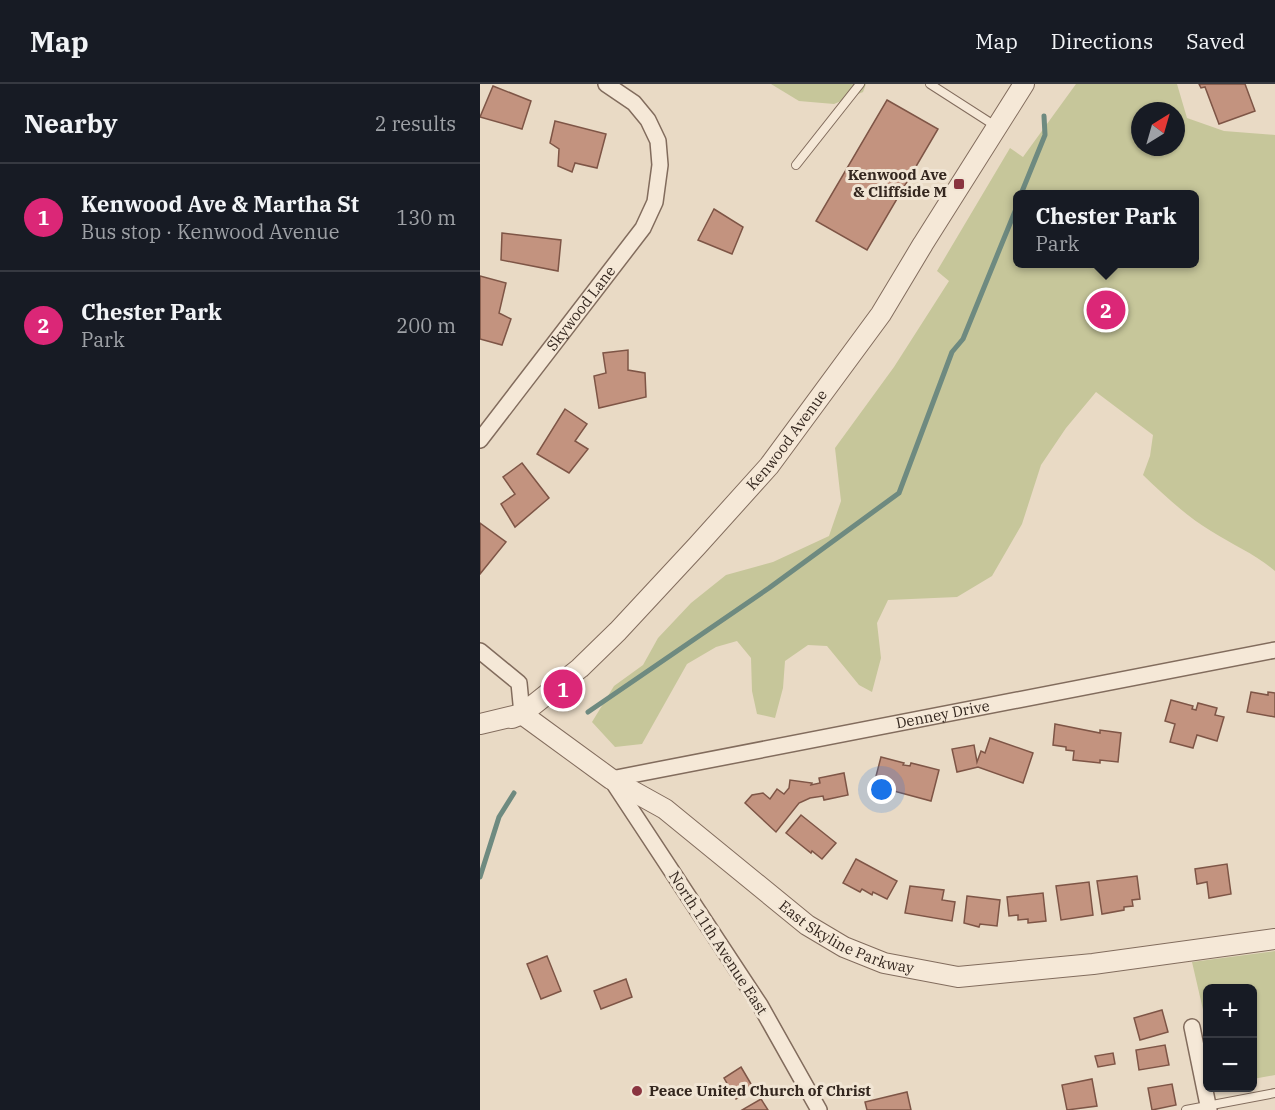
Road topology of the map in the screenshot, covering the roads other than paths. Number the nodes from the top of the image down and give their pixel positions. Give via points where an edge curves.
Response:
1 (606, 84) edge
2 (860, 84) edge
3 (930, 84) edge
4 (1024, 84) edge
5 (997, 127) junction
6 (796, 165) dead end
7 (480, 440) edge
8 (1275, 650) edge
9 (480, 651) edge
10 (522, 714) junction
11 (480, 723) edge
12 (480, 733) edge
13 (611, 779) junction
14 (1275, 939) edge
15 (1192, 1027) dead end
16 (1275, 1093) edge
17 (1209, 1108) edge
18 (819, 1110) edge
19 (1186, 1110) edge

1 - 7 street, Skywood Lane via 634,103 658,141 660,165 655,202 643,228
2 - 6 lane
3 - 5 lane
4 - 5 street, Kenwood Avenue
5 - 10 street, Kenwood Avenue via 881,314 769,466 603,646
8 - 13 street, Denney Drive
9 - 10 street via 519,683
10 - 11 street
10 - 12 street, Kenwood Avenue
10 - 13 street, East Skyline Parkway
13 - 14 street, East Skyline Parkway via 665,809 807,924 844,947 884,963 958,977 1093,964
13 - 18 street, North 11th Avenue East via 760,1005
15 - 17 street
16 - 17 lane
17 - 19 lane

